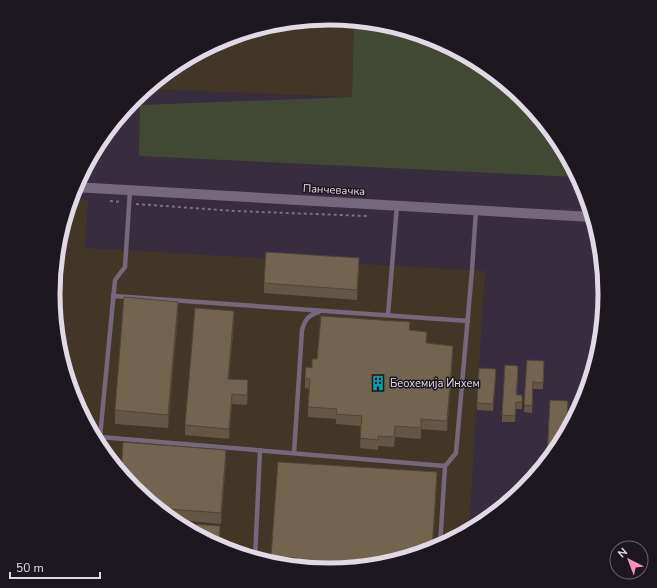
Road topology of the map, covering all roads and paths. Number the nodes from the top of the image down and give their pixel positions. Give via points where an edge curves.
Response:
1 (82, 187) edge
2 (130, 190) junction
3 (108, 201) dead end
4 (130, 203) junction
5 (397, 205) junction
6 (476, 210) junction
7 (373, 216) dead end
8 (586, 217) edge
9 (113, 296) junction
10 (323, 311) junction
11 (388, 315) junction
12 (468, 321) junction
13 (100, 435) edge
14 (101, 437) edge
15 (260, 450) junction
16 (294, 453) junction
17 (445, 466) junction
18 (440, 538) edge
19 (255, 553) edge

1 - 2 street, Панчевачка
2 - 4 lane
2 - 5 street, Панчевачка
3 - 4 path
4 - 7 path via 235,211
4 - 9 lane via 125,267 115,280
5 - 6 street, Панчевачка
5 - 11 lane
6 - 8 street, Панчевачка
6 - 12 lane
9 - 10 lane
9 - 13 lane
10 - 11 lane
10 - 16 lane via 311,315 304,321 302,330
11 - 12 lane
12 - 17 lane via 456,453
14 - 15 lane
15 - 16 lane
15 - 19 lane
16 - 17 lane
17 - 18 lane

